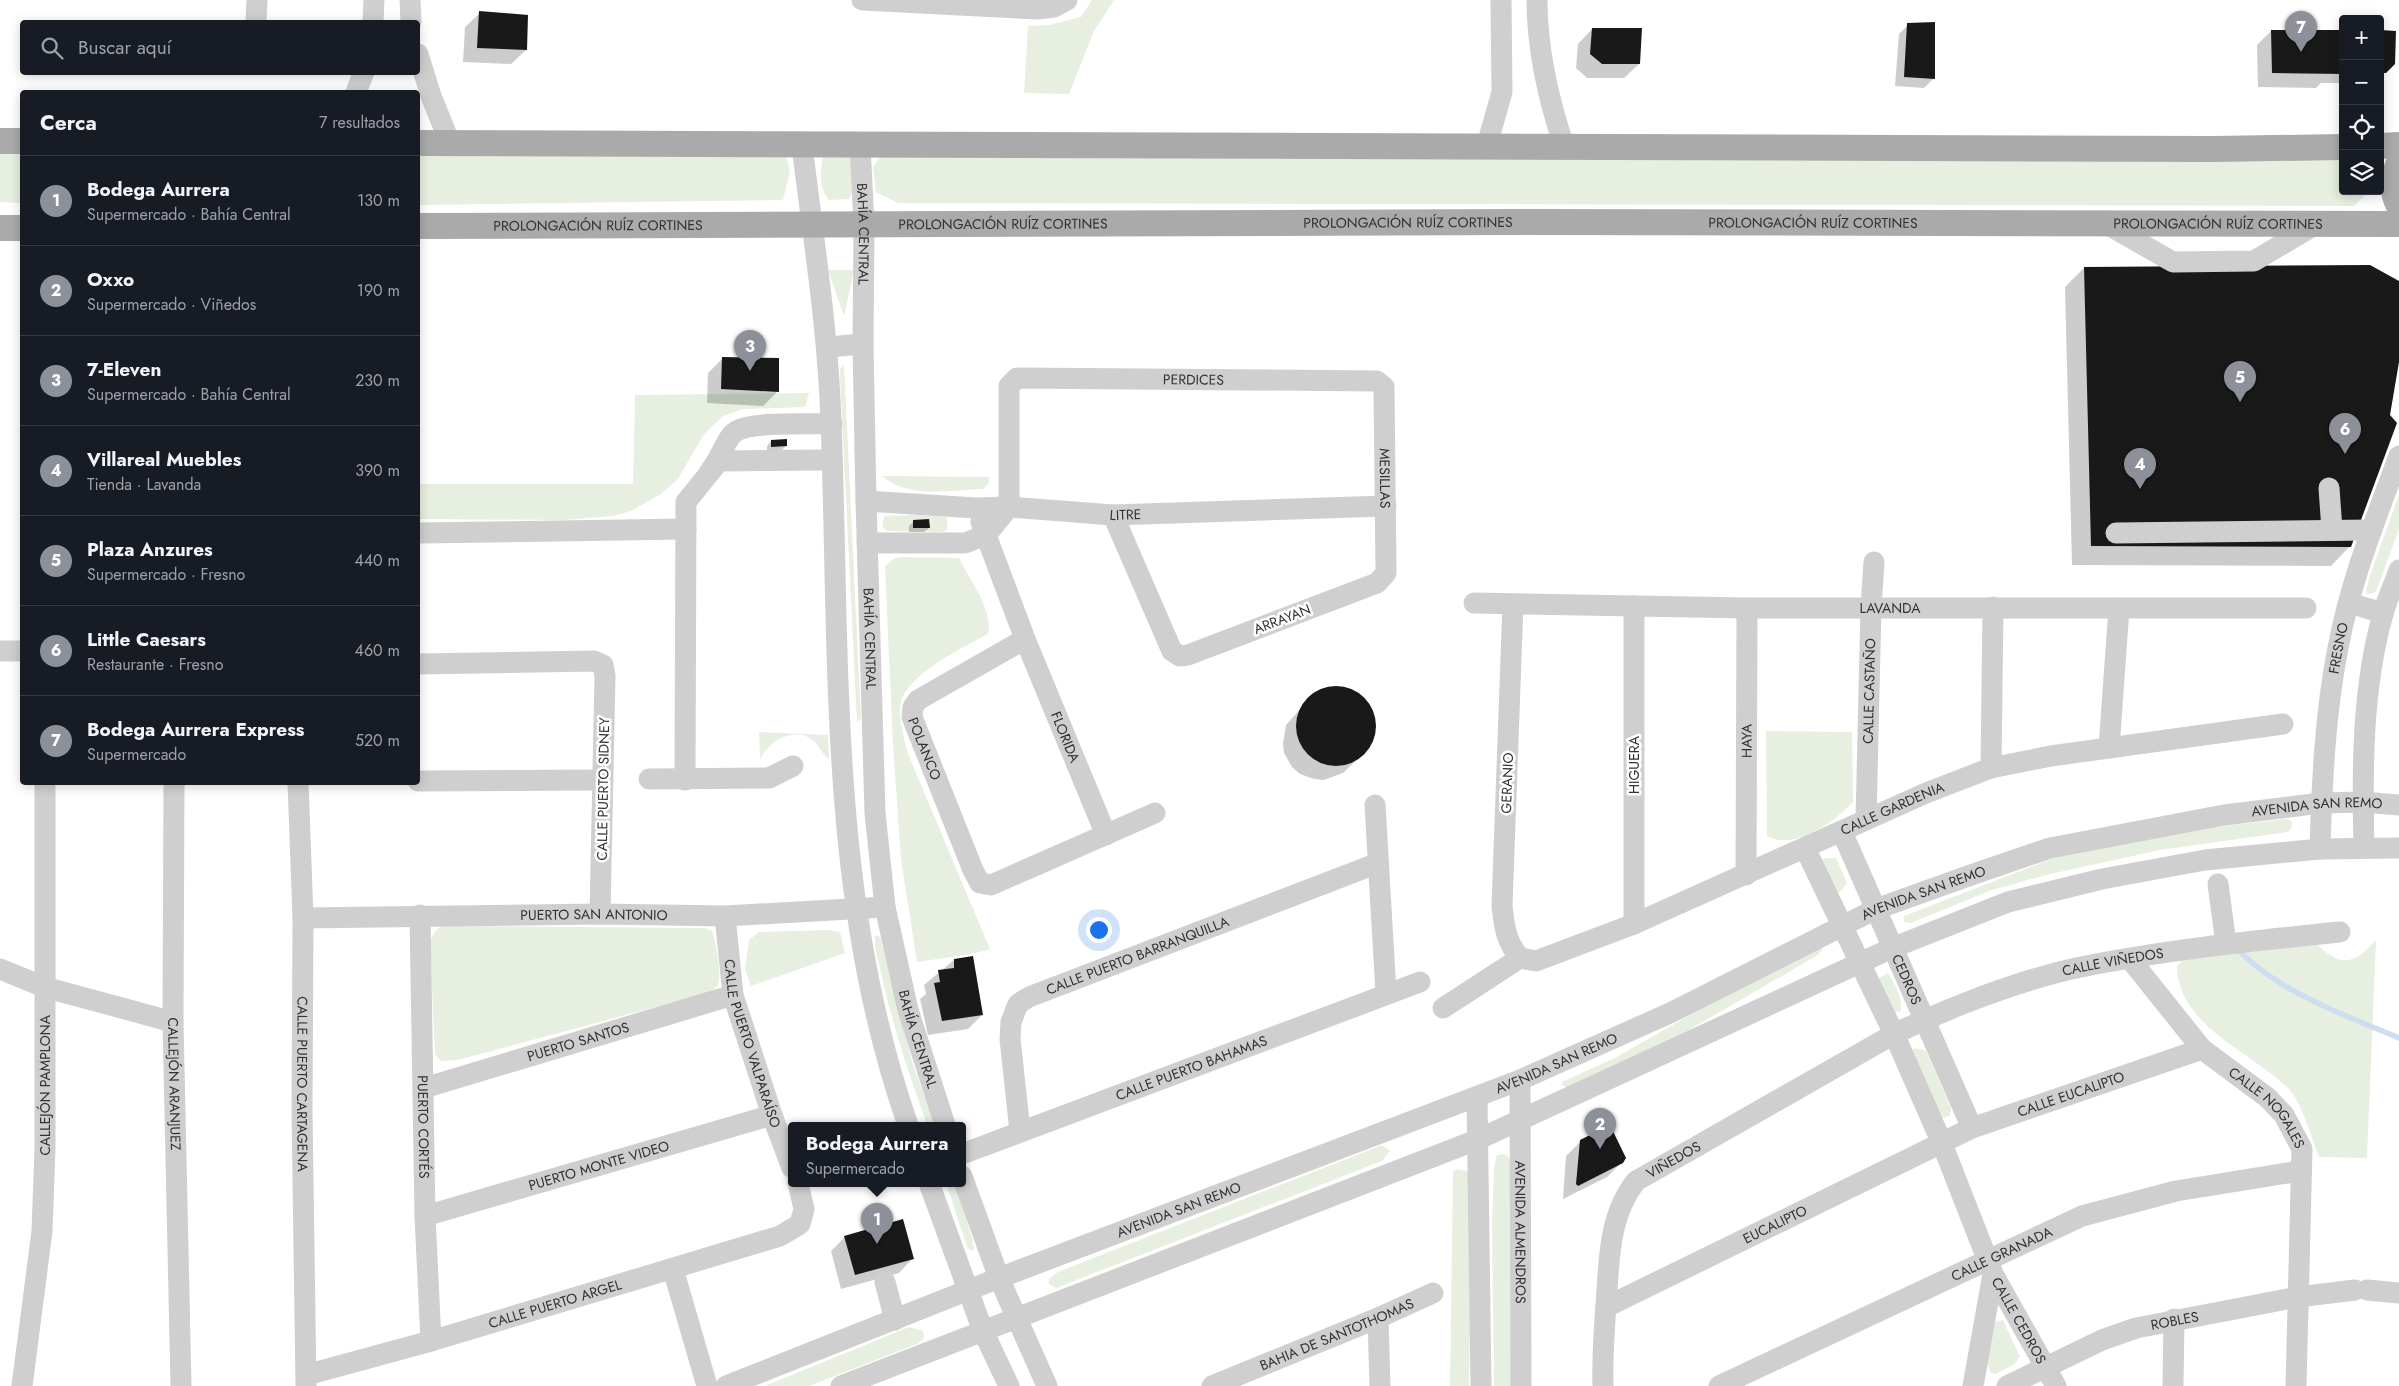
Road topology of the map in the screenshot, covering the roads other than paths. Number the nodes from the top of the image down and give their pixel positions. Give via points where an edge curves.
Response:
1 (374, 0) edge
2 (410, 0) edge
3 (862, 0) edge
4 (1067, 0) edge
5 (1501, 0) edge
6 (1537, 0) edge
7 (373, 20) edge
8 (411, 20) edge
9 (420, 60) edge
10 (363, 75) edge
11 (357, 90) edge
12 (0, 141) edge
13 (20, 141) edge
14 (420, 143) edge
15 (450, 143) junction
16 (860, 144) junction
17 (802, 145) junction
18 (1487, 145) junction
19 (2399, 145) edge
20 (1564, 146) junction
21 (2384, 146) edge
22 (2339, 147) edge
23 (2397, 196) edge
24 (2103, 222) junction
25 (2318, 223) junction
26 (812, 225) junction
27 (864, 225) junction
28 (420, 226) edge
29 (0, 228) edge
30 (20, 228) edge
31 (863, 344) junction
32 (828, 346) junction
33 (1377, 381) joint
34 (832, 424) junction
35 (2399, 456) edge
36 (832, 460) junction
37 (713, 468) junction
38 (2330, 488) dead end
39 (866, 501) junction
40 (1386, 506) junction
41 (1009, 507) junction
42 (976, 508) junction
43 (1113, 515) junction
44 (686, 528) junction
45 (2332, 530) junction
46 (2372, 530) junction
47 (420, 533) edge
48 (2116, 533) dead end
49 (986, 535) junction
50 (867, 543) junction
51 (1874, 562) dead end
52 (2399, 570) edge
53 (1383, 578) joint
54 (1474, 603) dead end
55 (2350, 603) junction
56 (1514, 604) junction
57 (1634, 606) junction
58 (1871, 607) junction
59 (1993, 607) junction
60 (1747, 608) junction
61 (2119, 608) junction
62 (2306, 608) dead end
63 (2383, 613) junction
64 (1025, 639) junction
65 (0, 651) edge
66 (20, 651) edge
67 (420, 664) edge
68 (2283, 724) dead end
69 (2109, 748) junction
70 (842, 762) junction
71 (873, 762) junction
72 (793, 766) dead end
73 (1991, 768) junction
74 (649, 778) dead end
75 (603, 780) junction
76 (685, 780) junction
77 (420, 781) edge
78 (45, 785) edge
79 (174, 785) edge
80 (298, 785) edge
81 (2363, 802) junction
82 (2321, 804) junction
83 (1375, 805) dead end
84 (2399, 805) edge
85 (1155, 813) dead end
86 (1866, 820) junction
87 (1842, 832) junction
88 (1106, 835) junction
89 (2364, 847) junction
90 (1805, 848) junction
91 (2399, 848) edge
92 (2320, 849) junction
93 (1378, 863) junction
94 (1746, 875) junction
95 (2218, 884) dead end
96 (855, 908) junction
97 (886, 908) junction
98 (1876, 909) junction
99 (600, 914) junction
100 (420, 915) junction
101 (725, 916) junction
102 (303, 918) junction
103 (1634, 924) junction
104 (1842, 926) junction
105 (2340, 932) dead end
106 (2226, 944) junction
107 (1892, 948) junction
108 (1520, 958) junction
109 (2130, 959) junction
110 (1860, 964) junction
111 (0, 969) edge
112 (1420, 982) dead end
113 (44, 988) junction
114 (1386, 993) junction
115 (733, 995) junction
116 (1444, 1008) dead end
117 (1924, 1019) junction
118 (173, 1022) junction
119 (1894, 1034) junction
120 (2202, 1049) junction
121 (1520, 1080) junction
122 (424, 1088) junction
123 (1477, 1097) junction
124 (772, 1115) junction
125 (1522, 1121) junction
126 (907, 1122) edge
127 (944, 1122) edge
128 (1972, 1128) junction
129 (1020, 1131) junction
130 (1478, 1139) junction
131 (1941, 1141) junction
132 (966, 1152) edge
133 (788, 1157) edge
134 (2300, 1171) junction
135 (799, 1187) edge
136 (930, 1187) edge
137 (966, 1187) edge
138 (425, 1216) junction
139 (1990, 1267) junction
140 (673, 1269) junction
141 (999, 1278) junction
142 (885, 1282) dead end
143 (967, 1291) junction
144 (1433, 1293) dead end
145 (2399, 1293) edge
146 (2298, 1297) junction
147 (1606, 1307) junction
148 (1016, 1318) junction
149 (1378, 1318) junction
150 (2174, 1319) junction
151 (895, 1320) junction
152 (983, 1331) junction
153 (430, 1341) junction
154 (2044, 1366) junction
155 (306, 1380) edge
156 (22, 1386) edge
157 (181, 1386) edge
158 (707, 1386) edge
159 (726, 1386) edge
160 (841, 1386) edge
161 (1008, 1386) edge
162 (1047, 1386) edge
163 (1212, 1386) edge
164 (1380, 1386) edge
165 (1481, 1386) edge
166 (1521, 1386) edge
167 (1602, 1386) edge
168 (1719, 1386) edge
169 (1973, 1386) edge
170 (2007, 1386) edge
171 (2056, 1386) edge
172 (2173, 1386) edge
173 (2296, 1386) edge

1 - 7 street
2 - 8 street
3 - 4 street via 1038,9 1054,7
5 - 18 street via 1502,92
6 - 20 street via 1542,69
9 - 15 street
10 - 11 street
12 - 13 main road
14 - 15 main road
15 - 17 main road
16 - 17 main road
16 - 18 main road
16 - 27 street, BAHÍA CENTRAL
17 - 26 street
18 - 20 main road
19 - 21 main road
20 - 22 main road
23 - 25 main road, PROLONGACIÓN RUÍZ CORTINES
24 - 25 main road, PROLONGACIÓN RUÍZ CORTINES
24 - 25 street via 2173,262 2254,261
24 - 27 main road, PROLONGACIÓN RUÍZ CORTINES
26 - 27 main road, PROLONGACIÓN RUÍZ CORTINES
26 - 28 main road, PROLONGACIÓN RUÍZ CORTINES
26 - 32 street
27 - 31 street, BAHÍA CENTRAL
29 - 30 main road
31 - 32 street
31 - 39 street, BAHÍA CENTRAL
32 - 34 street
33 - 40 street, MESILLAS via 1385,392
33 - 41 street, PERDICES via 1016,378 1009,386
34 - 36 street
34 - 37 street via 754,426 735,432
35 - 46 street, FRESNO
36 - 37 street
36 - 70 street
37 - 44 street via 686,502
38 - 45 street
39 - 42 street, LITRE
39 - 50 street, BAHÍA CENTRAL
40 - 43 street, LITRE
40 - 53 street, MESILLAS via 1386,573
41 - 42 street, LITRE
41 - 43 street, LITRE
41 - 49 street
42 - 49 street, FLORIDA
43 - 53 street, ARRAYAN via 1172,651 1180,656 1377,583
44 - 47 street
44 - 76 street
45 - 46 street
45 - 48 street
46 - 55 street, FRESNO
49 - 50 street via 965,543
49 - 64 street, FLORIDA
50 - 71 street, BAHÍA CENTRAL
51 - 58 street, CALLE CASTAÑO
52 - 63 street
54 - 56 street, LAVANDA
55 - 63 street
55 - 82 street, FRESNO via 2338,647 2329,704
56 - 57 street, LAVANDA
56 - 108 street, GERANIO via 1502,905 1510,946
57 - 60 street, LAVANDA
57 - 103 street, HIGUERA
58 - 59 street, LAVANDA
58 - 60 street, LAVANDA
58 - 86 street, CALLE CASTAÑO
59 - 61 street, LAVANDA
59 - 73 street
60 - 94 street, HAYA
61 - 62 street, LAVANDA
61 - 69 street
63 - 81 street via 2366,713
64 - 88 street, FLORIDA
64 - 88 street, POLANCO via 918,700 913,707 912,717 973,870 980,883 991,884
65 - 66 street
67 - 75 street, CALLE PUERTO SIDNEY via 594,662 602,665 605,676
68 - 69 street, CALLE GARDENIA
69 - 73 street, CALLE GARDENIA
70 - 71 street
70 - 96 street via 847,847
71 - 97 street, BAHÍA CENTRAL
72 - 76 street via 769,778
73 - 86 street, CALLE GARDENIA
74 - 76 street
75 - 77 street
75 - 99 street, CALLE PUERTO SIDNEY
78 - 113 street, CALLEJÓN PAMPLONA
79 - 118 street, CALLEJÓN ARANJUEZ
80 - 102 street, CALLE PUERTO CARTAGENA
81 - 82 street, AVENIDA SAN REMO
81 - 84 street, AVENIDA SAN REMO
81 - 89 street
82 - 92 street, FRESNO
82 - 98 street, AVENIDA SAN REMO via 2224,815 2050,848
83 - 93 street
85 - 88 street
86 - 87 street, CALLE GARDENIA
87 - 90 street, CALLE GARDENIA
87 - 98 street, CEDROS
89 - 91 street
89 - 92 street
90 - 94 street, CALLE GARDENIA
90 - 104 street
92 - 107 street via 2204,860 2102,879 2008,902
93 - 114 street
93 - 129 street, CALLE PUERTO BARRANQUILLA via 1018,1004 1010,1022 1010,1039
94 - 103 street, CALLE GARDENIA
95 - 106 street
96 - 97 street, PUERTO SAN ANTONIO
96 - 101 street, PUERTO SAN ANTONIO
96 - 126 street via 866,974 894,1086
97 - 127 street, BAHÍA CENTRAL via 908,1010
98 - 104 street, AVENIDA SAN REMO
98 - 107 street, CEDROS
99 - 100 street, PUERTO SAN ANTONIO
99 - 101 street, PUERTO SAN ANTONIO
100 - 102 street, PUERTO SAN ANTONIO
100 - 122 street, PUERTO CORTÉS
101 - 115 street, CALLE PUERTO VALPARAÍSO
102 - 155 street, CALLE PUERTO CARTAGENA
103 - 108 street, CALLE GARDENIA via 1536,960
104 - 110 street
104 - 121 street, AVENIDA SAN REMO via 1670,1013
105 - 106 street, CALLE VIÑEDOS
106 - 109 street, CALLE VIÑEDOS
107 - 110 street
107 - 117 street, CEDROS
108 - 116 street
109 - 117 street, CALLE VIÑEDOS via 2075,969 2015,986
109 - 120 street, CALLE NOGALES
110 - 119 street
110 - 125 street
111 - 113 street
112 - 114 street, CALLE PUERTO BAHAMAS
113 - 118 street
113 - 156 street, CALLEJÓN PAMPLONA via 42,1231
114 - 129 street, CALLE PUERTO BAHAMAS
115 - 122 street, PUERTO SANTOS
115 - 124 street, CALLE PUERTO VALPARAÍSO
117 - 119 street, CALLE VIÑEDOS
117 - 128 street, CEDROS
118 - 157 street, CALLEJÓN ARANJUEZ
119 - 131 street
119 - 147 street, VIÑEDOS via 1636,1181 1625,1194 1613,1232
120 - 128 street, CALLE EUCALIPTO
120 - 134 street, CALLE NOGALES via 2268,1098 2284,1115 2302,1150
121 - 123 street, AVENIDA SAN REMO
121 - 125 street, AVENIDA ALMENDROS
122 - 138 street, PUERTO CORTÉS
123 - 130 street
123 - 141 street, AVENIDA SAN REMO
124 - 133 street, CALLE PUERTO VALPARAÍSO
124 - 138 street, PUERTO MONTE VIDEO
125 - 130 street
125 - 166 street, AVENIDA ALMENDROS
128 - 131 street, CALLE EUCALIPTO
129 - 132 street, CALLE PUERTO BAHAMAS
130 - 148 street
130 - 165 street
131 - 139 street, CALLE CEDROS
131 - 147 street, EUCALIPTO
134 - 139 street, CALLE GRANADA via 2176,1191 2082,1216
134 - 146 street, CALLE NOGALES
135 - 140 street, CALLE PUERTO ARGEL via 804,1209 800,1224 780,1236
136 - 143 street
137 - 141 street
138 - 153 street, PUERTO CORTÉS
139 - 154 street, CALLE CEDROS
139 - 168 street, CALLE GRANADA
139 - 169 street
140 - 153 street, CALLE PUERTO ARGEL
140 - 158 street
141 - 143 street, AVENIDA SAN REMO
141 - 148 street
142 - 151 street
143 - 151 street, AVENIDA SAN REMO
143 - 152 street
144 - 149 street, BAHIA DE SANTOTHOMAS
145 - 146 street, ROBLES via 2361,1290
146 - 150 street, ROBLES
146 - 173 street, CALLE NOGALES
147 - 167 street, VIÑEDOS
148 - 152 street
148 - 162 street
149 - 163 street, BAHIA DE SANTOTHOMAS
149 - 164 street
150 - 154 street, ROBLES via 2102,1340
150 - 172 street
151 - 159 street, AVENIDA SAN REMO
152 - 160 street
152 - 161 street
153 - 155 street, CALLE PUERTO ARGEL
154 - 170 street, ROBLES
154 - 171 street, CALLE CEDROS

